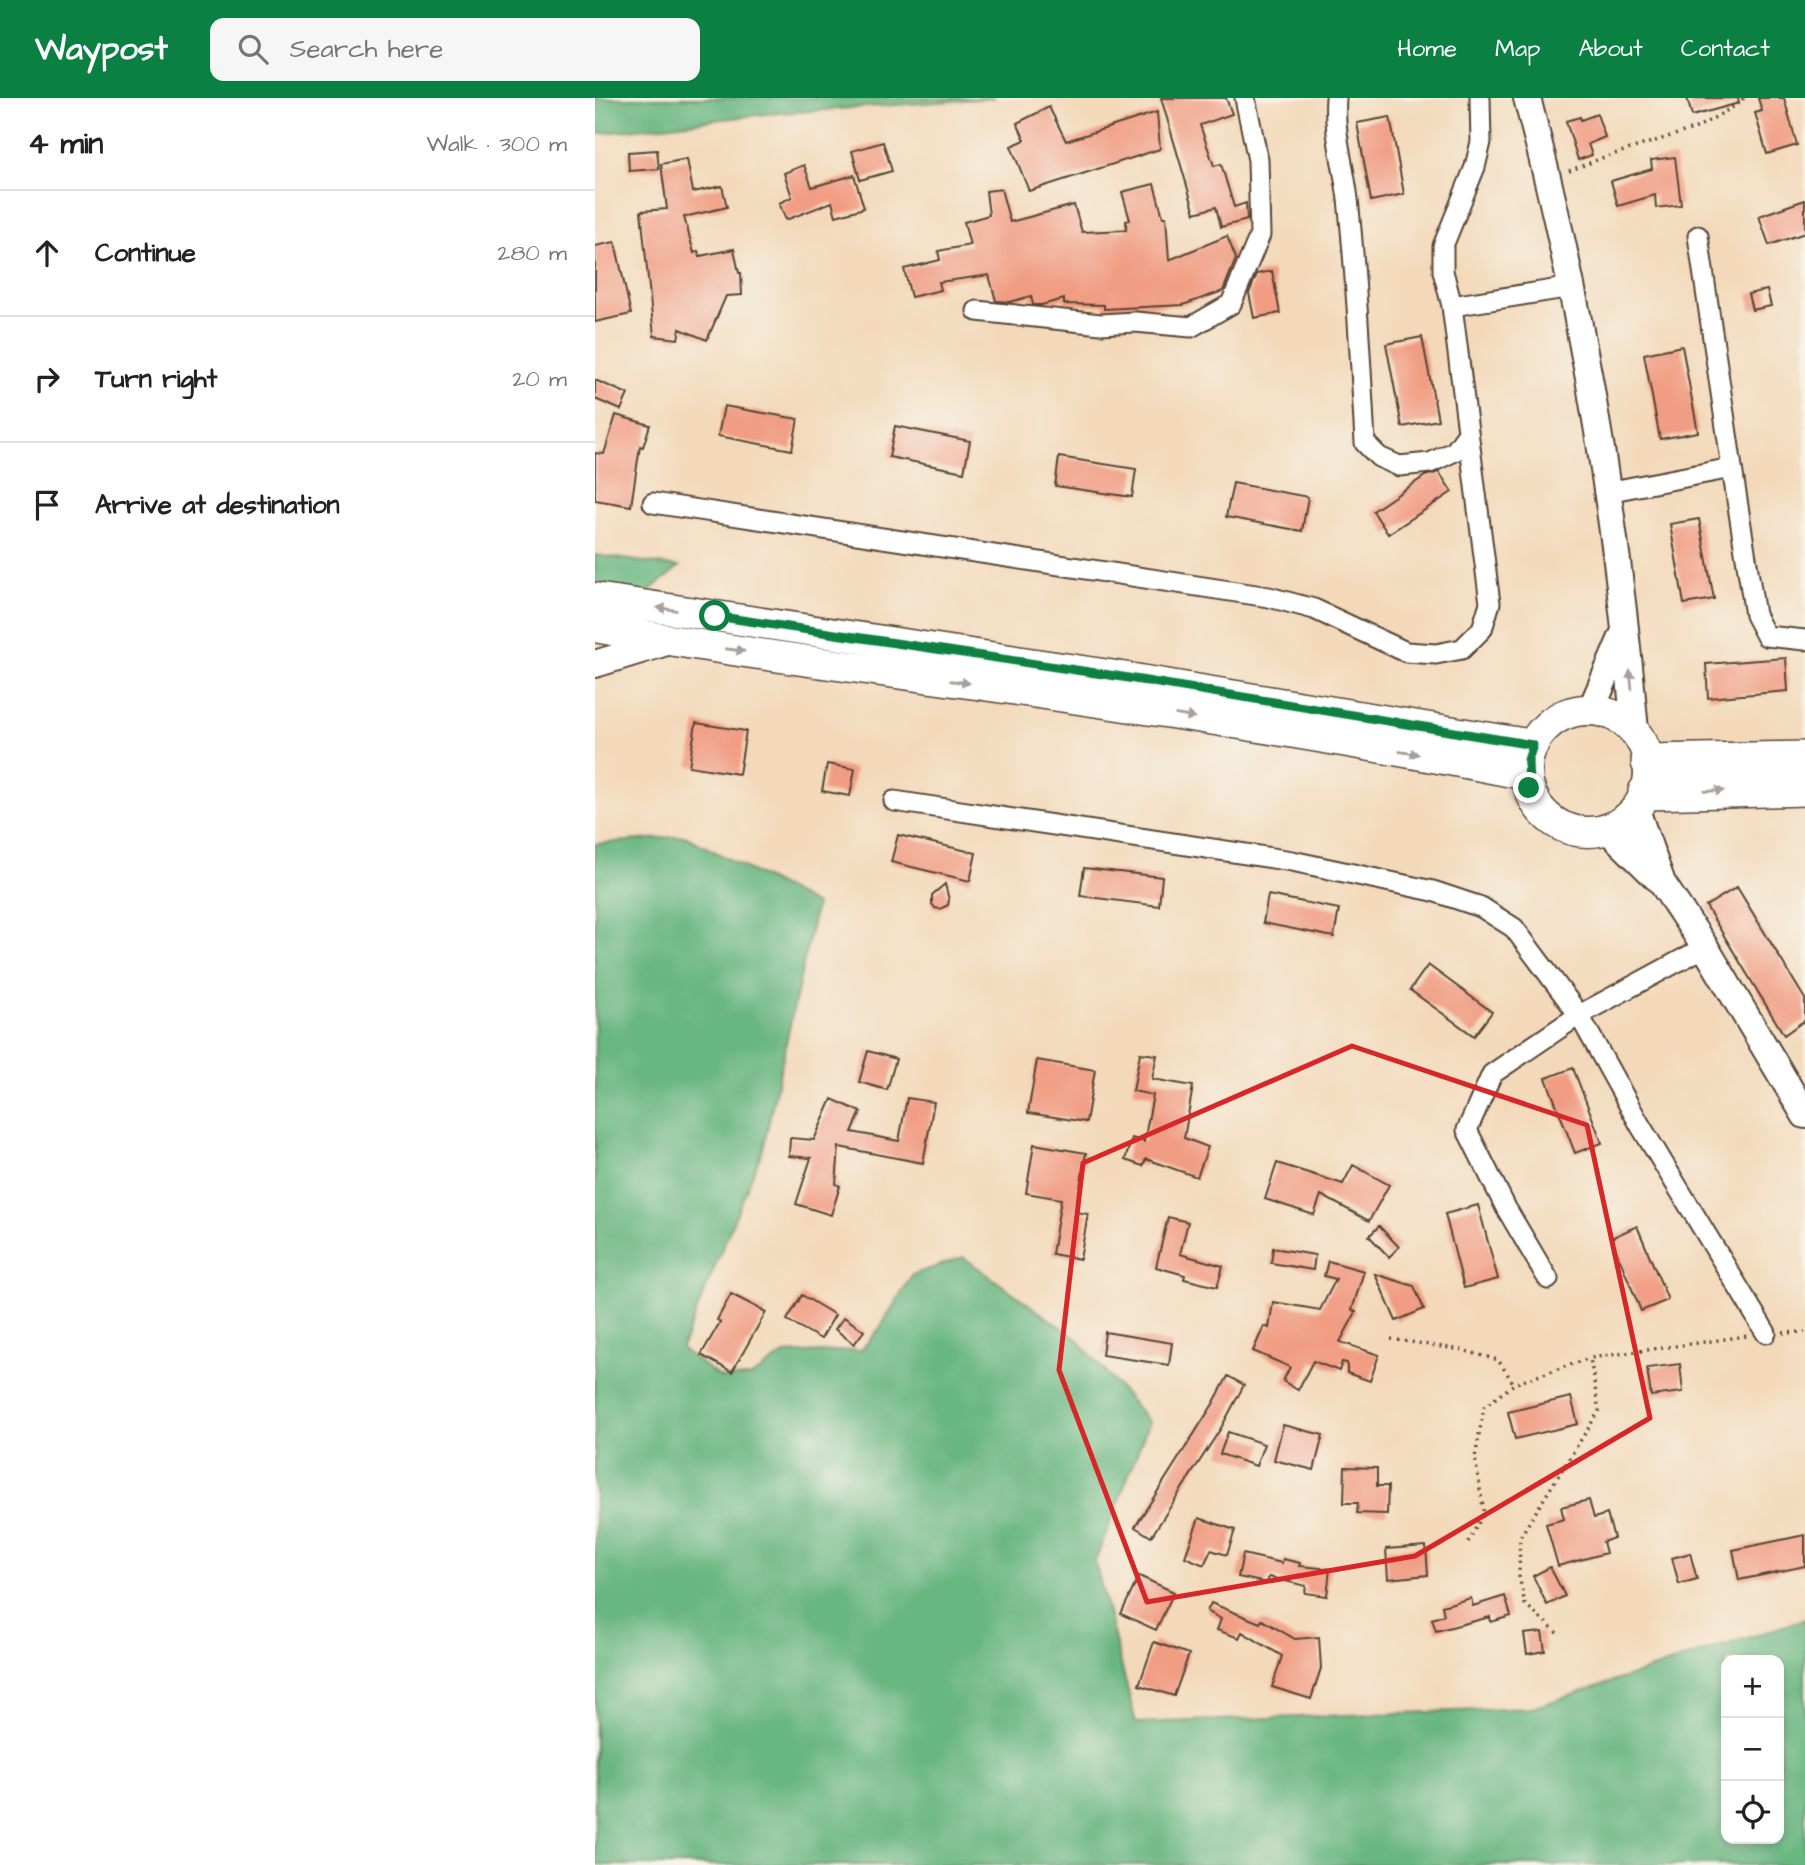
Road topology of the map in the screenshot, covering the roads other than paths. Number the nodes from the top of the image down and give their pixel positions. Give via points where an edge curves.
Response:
1 (1245, 98) edge
2 (1336, 98) edge
3 (1480, 98) edge
4 (1527, 98) edge
5 (1698, 236) dead end
6 (1572, 287) junction
7 (1452, 306) junction
8 (977, 311) dead end
9 (1468, 433) junction
10 (1732, 468) junction
11 (1607, 492) junction
12 (653, 503) dead end
13 (600, 602) edge
14 (595, 627) edge
15 (1626, 628) junction
16 (1805, 640) edge
17 (670, 641) junction
18 (595, 664) edge
19 (1591, 710) junction
20 (1533, 745) junction
21 (1805, 759) edge
22 (1641, 774) junction
23 (1527, 775) junction
24 (1805, 788) edge
25 (894, 801) dead end
26 (1607, 829) junction
27 (1662, 883) junction
28 (1705, 947) junction
29 (1579, 1015) junction
30 (1805, 1115) edge
31 (1548, 1279) dead end
32 (1766, 1333) road end

1 - 8 street via 1258,160 1260,235 1231,304 1191,327 1101,324
2 - 9 street via 1334,122 1349,204 1366,443 1379,457 1399,466 1420,464 1455,451
3 - 7 street via 1481,142 1475,167 1443,246 1443,271
4 - 6 street
5 - 10 street
6 - 7 street
6 - 11 street
7 - 9 street
9 - 12 street via 1490,603 1482,629 1462,649 1436,654 1406,652 1314,608 1269,597
10 - 11 street
10 - 16 street via 1755,615 1766,636
11 - 15 street
20 -> 13 main road via 1116,676
14 - 17 main road
15 - 19 street
22 -> 15 street
17 - 18 street
17 -> 23 main road via 1110,704
19 - 20 main road via 1577,710 1551,722
19 - 22 main road via 1623,720
20 - 23 main road
21 - 22 highway
22 -> 24 highway
22 - 26 main road via 1623,821
22 - 27 street
23 - 26 main road via 1535,801 1554,821 1579,831
25 - 29 street via 1291,861 1433,891 1481,907 1514,928
26 - 27 street
27 - 28 street
28 - 29 street
28 - 30 street
29 - 31 street via 1492,1074 1467,1130
29 - 32 street

